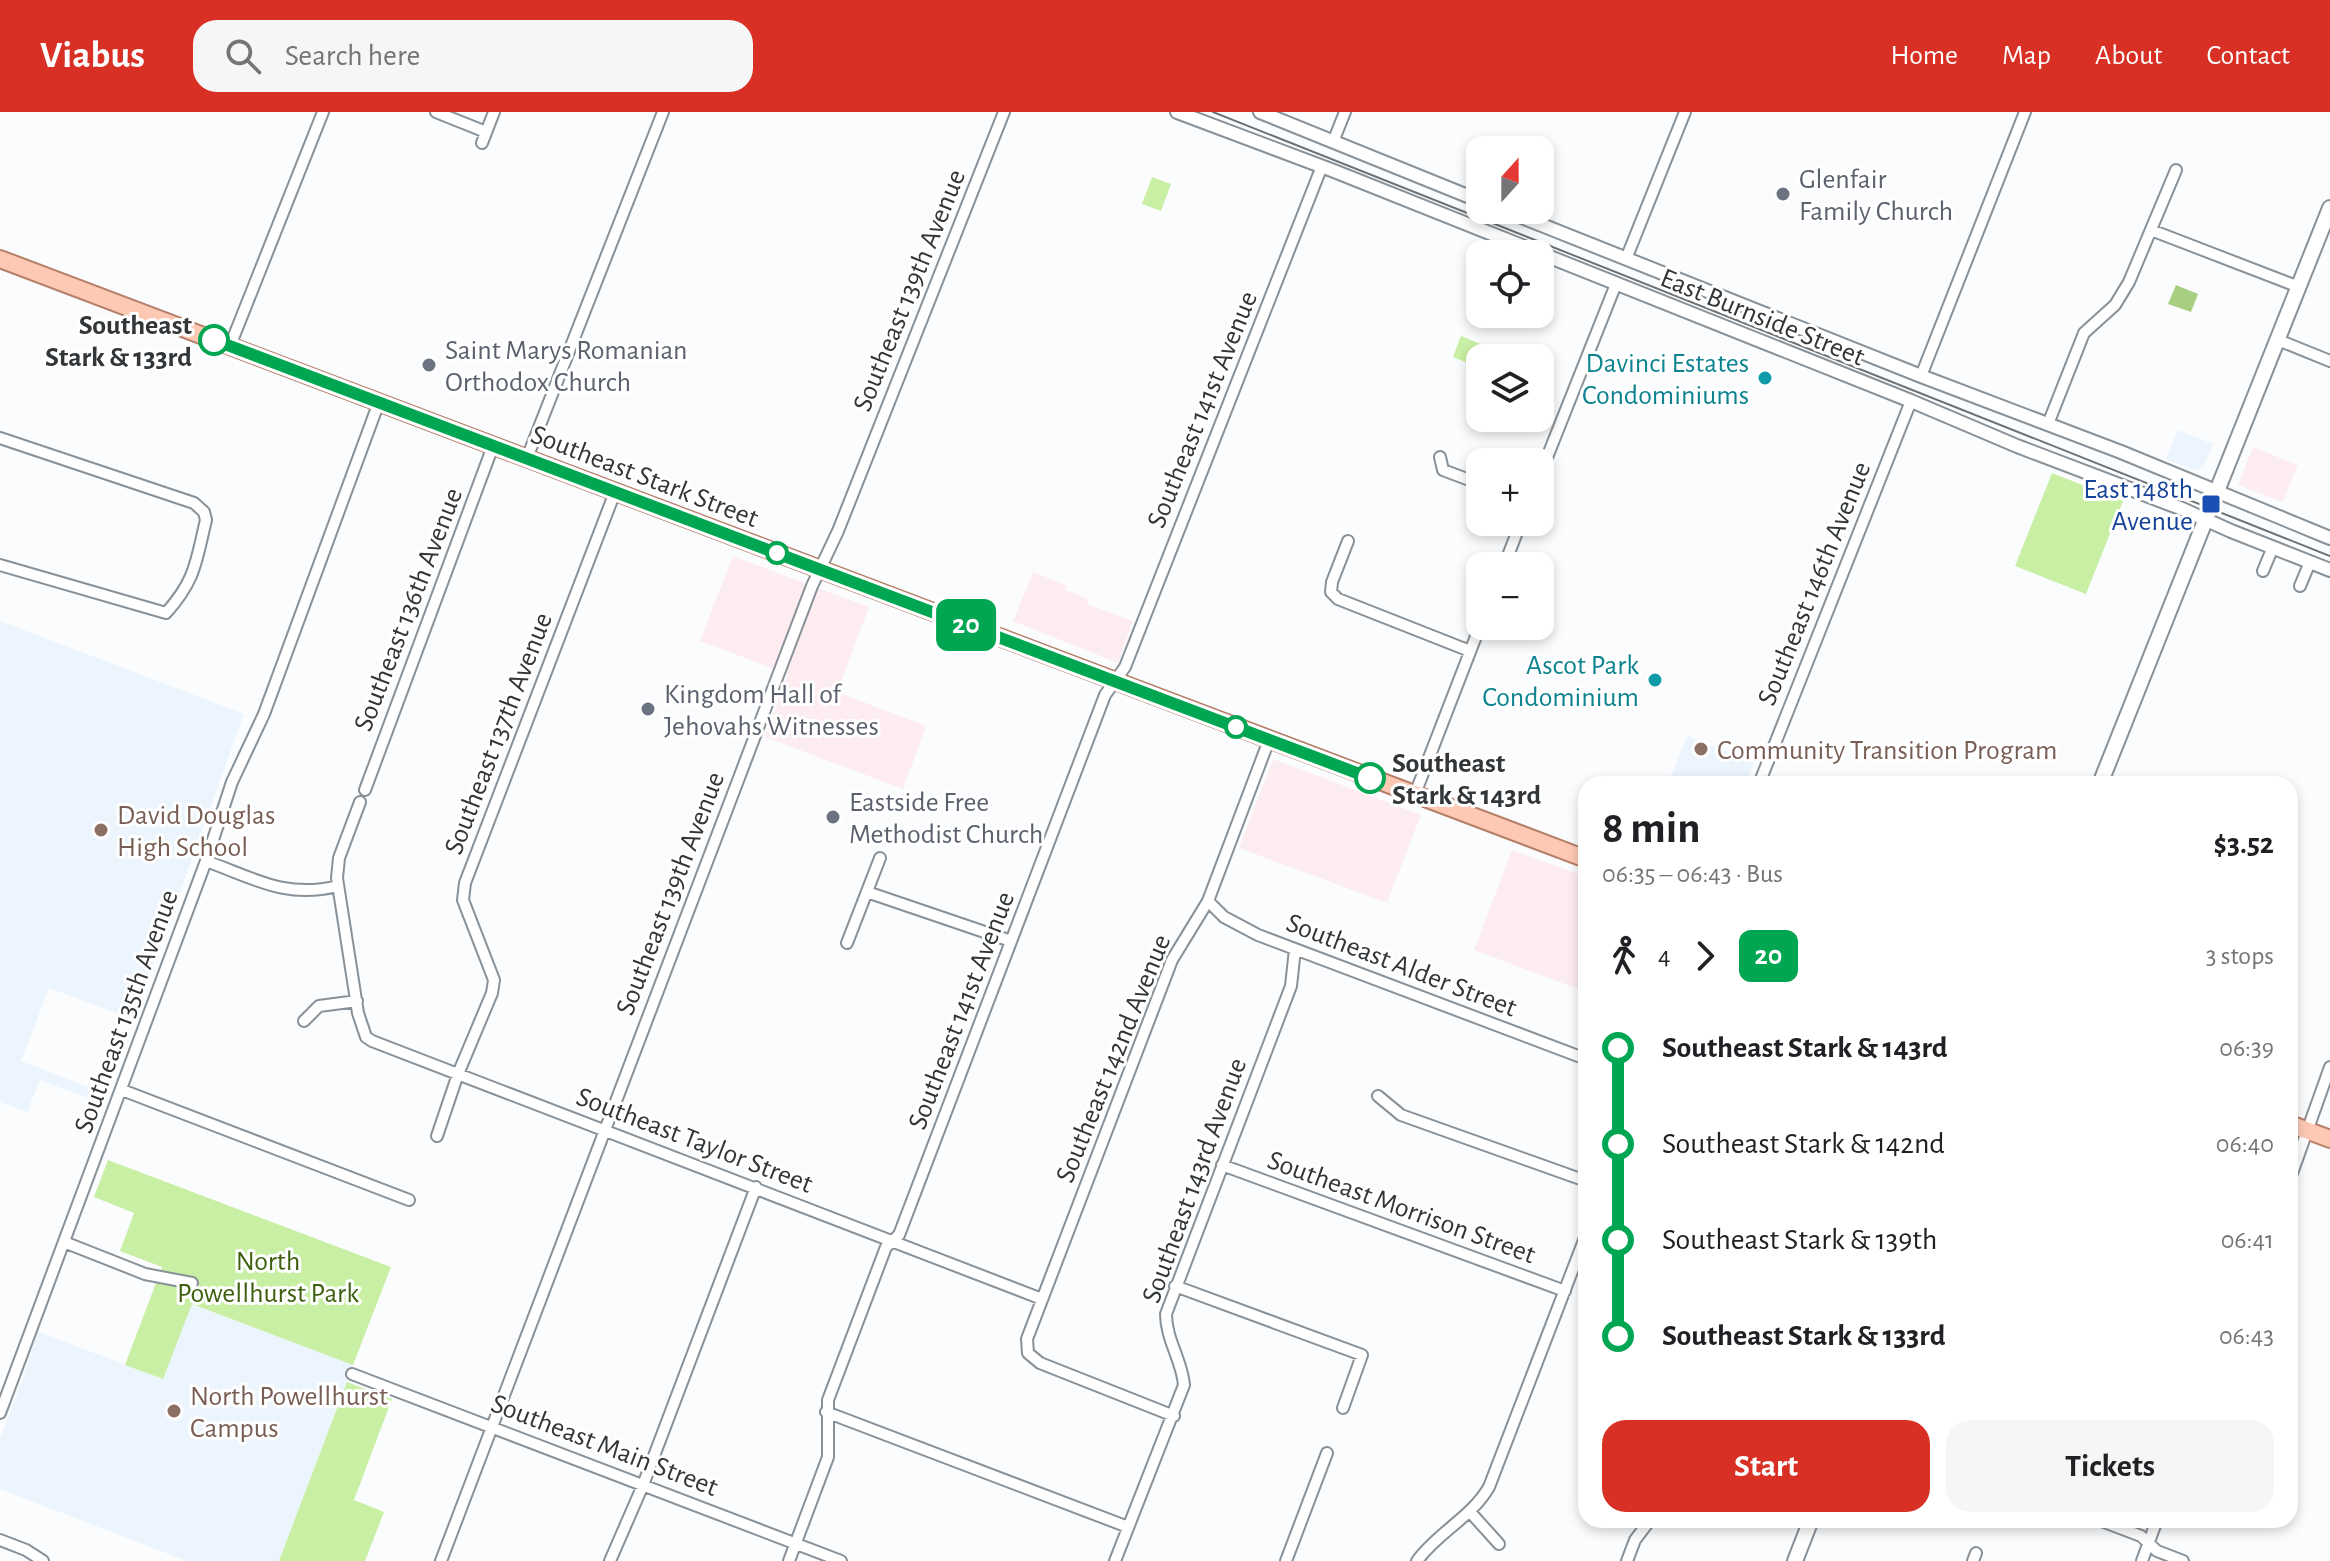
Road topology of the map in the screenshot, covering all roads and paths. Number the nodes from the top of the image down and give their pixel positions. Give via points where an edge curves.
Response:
1 (323, 112) edge
2 (436, 112) edge
3 (494, 112) edge
4 (663, 112) edge
5 (1004, 112) edge
6 (1177, 112) edge
7 (1260, 112) edge
8 (1345, 112) edge
9 (1685, 112) edge
10 (2025, 112) edge
11 (1333, 142) junction
12 (1322, 166) junction
13 (2176, 170) dead end
14 (1466, 195) edge
15 (2330, 208) edge
16 (1539, 224) edge
17 (2151, 230) junction
18 (0, 259) edge
19 (1626, 259) junction
20 (1616, 284) junction
21 (2299, 287) junction
22 (2278, 340) junction
23 (230, 346) junction
24 (2330, 361) edge
25 (1921, 376) junction
26 (1911, 401) junction
27 (379, 402) junction
28 (2048, 424) junction
29 (0, 438) edge
30 (493, 446) junction
31 (1551, 448) edge
32 (1440, 457) dead end
33 (527, 458) junction
34 (1466, 479) edge
35 (615, 492) junction
36 (2212, 506) junction
37 (2330, 538) edge
38 (1348, 541) dead end
39 (2273, 547) junction
40 (2310, 562) junction
41 (0, 565) edge
42 (821, 570) junction
43 (2330, 570) edge
44 (2263, 571) dead end
45 (2300, 586) dead end
46 (1474, 640) edge
47 (1470, 651) junction
48 (1115, 681) junction
49 (1269, 740) junction
50 (1762, 776) edge
51 (2103, 776) edge
52 (365, 790) dead end
53 (1415, 794) junction
54 (360, 802) dead end
55 (1578, 856) edge
56 (880, 858) dead end
57 (206, 861) junction
58 (338, 886) junction
59 (867, 892) junction
60 (1208, 901) junction
61 (1011, 941) junction
62 (847, 943) dead end
63 (1295, 949) junction
64 (357, 1001) junction
65 (304, 1021) dead end
66 (1578, 1056) edge
67 (2330, 1067) edge
68 (458, 1074) junction
69 (122, 1090) junction
70 (1378, 1096) dead end
71 (2298, 1126) edge
72 (604, 1129) junction
73 (437, 1136) dead end
74 (2330, 1139) edge
75 (2298, 1159) edge
76 (1222, 1165) junction
77 (1578, 1178) edge
78 (756, 1187) junction
79 (409, 1200) dead end
80 (893, 1241) junction
81 (64, 1242) junction
82 (1578, 1256) edge
83 (192, 1283) dead end
84 (1175, 1286) junction
85 (1565, 1291) junction
86 (1042, 1299) junction
87 (352, 1374) dead end
88 (1343, 1408) dead end
89 (826, 1412) junction
90 (0, 1413) edge
91 (1174, 1416) junction
92 (492, 1426) junction
93 (1327, 1453) dead end
94 (643, 1485) junction
95 (1471, 1513) junction
96 (1128, 1527) junction
97 (1644, 1528) edge
98 (1808, 1528) edge
99 (2120, 1528) edge
100 (2154, 1528) edge
101 (0, 1540) edge
102 (2149, 1542) junction
103 (796, 1543) junction
104 (1499, 1544) dead end
105 (43, 1561) edge
106 (441, 1561) edge
107 (610, 1561) edge
108 (789, 1561) edge
109 (841, 1561) edge
110 (1115, 1561) edge
111 (1286, 1561) edge
112 (1417, 1561) edge
113 (1627, 1561) edge
114 (1795, 1561) edge
115 (2142, 1561) edge
116 (2183, 1561) edge

1 - 23 street
2 - 3 street via 484,138
4 - 33 street
5 - 42 street, Southeast 139th Avenue
6 - 12 street, East Burnside Street
7 - 11 street
8 - 11 street
9 - 19 street
10 - 25 street
11 - 14 street
12 - 20 street, East Burnside Street
12 - 48 street, Southeast 141st Avenue via 1125,667
13 - 17 street
15 - 21 main road
16 - 19 street, East Burnside Street
17 - 21 street
17 - 28 street via 2122,296 2084,333
18 - 23 main road, Southeast Stark Street
19 - 25 street, East Burnside Street
20 - 26 street, East Burnside Street
20 - 31 street
21 - 22 main road
22 - 24 street
22 - 36 main road
23 - 27 main road, Southeast Stark Street
25 - 28 street, East Burnside Street
26 - 36 street, East Burnside Street via 2017,446
26 - 50 street, Southeast 146th Avenue
27 - 30 main road, Southeast Stark Street
27 - 57 street, Southeast 135th Avenue
28 - 36 street, East Burnside Street
29 - 41 street via 194,503 206,520 192,579 166,613
30 - 33 main road, Southeast Stark Street
30 - 52 street, Southeast 136th Avenue
32 - 34 street via 1443,470
33 - 35 main road, Southeast Stark Street
35 - 42 main road, Southeast Stark Street
35 - 68 street, Southeast 137th Avenue via 465,883 463,900 494,980
36 - 37 street, East Burnside Street
36 - 39 street, East Burnside Street
36 - 51 main road
38 - 47 street via 1332,582 1331,592 1338,599
39 - 40 street, East Burnside Street
39 - 44 street
40 - 43 street, East Burnside Street
40 - 45 street
42 - 48 main road, Southeast Stark Street
42 - 72 street, Southeast 139th Avenue
46 - 47 street
47 - 53 street
48 - 49 main road, Southeast Stark Street
48 - 61 street, Southeast 141st Avenue via 1105,695
49 - 53 main road, Southeast Stark Street
49 - 60 street, Southeast 142nd Avenue
53 - 55 main road, Southeast Stark Street
54 - 58 street via 339,858
56 - 59 street
57 - 58 street via 287,891
57 - 69 street, Southeast 135th Avenue
58 - 64 street
59 - 61 street
59 - 62 street
60 - 63 street, Southeast Alder Street via 1240,928
60 - 86 street, Southeast 142nd Avenue via 1172,960
61 - 80 street, Southeast 141st Avenue
63 - 66 street, Southeast Alder Street
63 - 76 street, Southeast 143rd Avenue via 1291,986
64 - 65 street via 319,1006
64 - 68 street, Southeast Taylor Street via 366,1037
67 - 71 street
68 - 72 street, Southeast Taylor Street
68 - 73 street
69 - 79 street
69 - 81 street, Southeast 135th Avenue
70 - 77 street via 1401,1115
71 - 74 main road
71 - 75 street via 2303,1146
72 - 78 street, Southeast Taylor Street
72 - 92 street, Southeast 139th Avenue
76 - 84 street, Southeast 143rd Avenue
76 - 85 street, Southeast Morrison Street
78 - 80 street, Southeast Taylor Street
78 - 94 street
80 - 86 street, Southeast Taylor Street
80 - 89 street, Southeast 141st Avenue via 886,1247
81 - 83 street via 145,1274
81 - 90 street, Southeast 135th Avenue
82 - 85 street
84 - 88 street via 1362,1355
84 - 91 street, Southeast 143rd Avenue via 1166,1329 1184,1385
85 - 95 street via 1498,1469
86 - 91 street, Southeast 142nd Avenue via 1027,1339 1028,1353 1040,1363
87 - 92 street, Southeast Main Street
89 - 96 street
89 - 103 street, Southeast 141st Avenue via 828,1457
91 - 96 street, Southeast 143rd Avenue
92 - 94 street, Southeast Main Street
92 - 106 street, Southeast 139th Avenue
93 - 111 street
94 - 103 street, Southeast Main Street
94 - 107 street
95 - 104 street
95 - 112 street
96 - 110 street, Southeast 143rd Avenue
97 - 113 street
98 - 114 main road
99 - 102 street
100 - 102 street
101 - 105 street
102 - 115 street
102 - 116 street
103 - 108 street, Southeast 141st Avenue
103 - 109 street, Southeast Main Street

